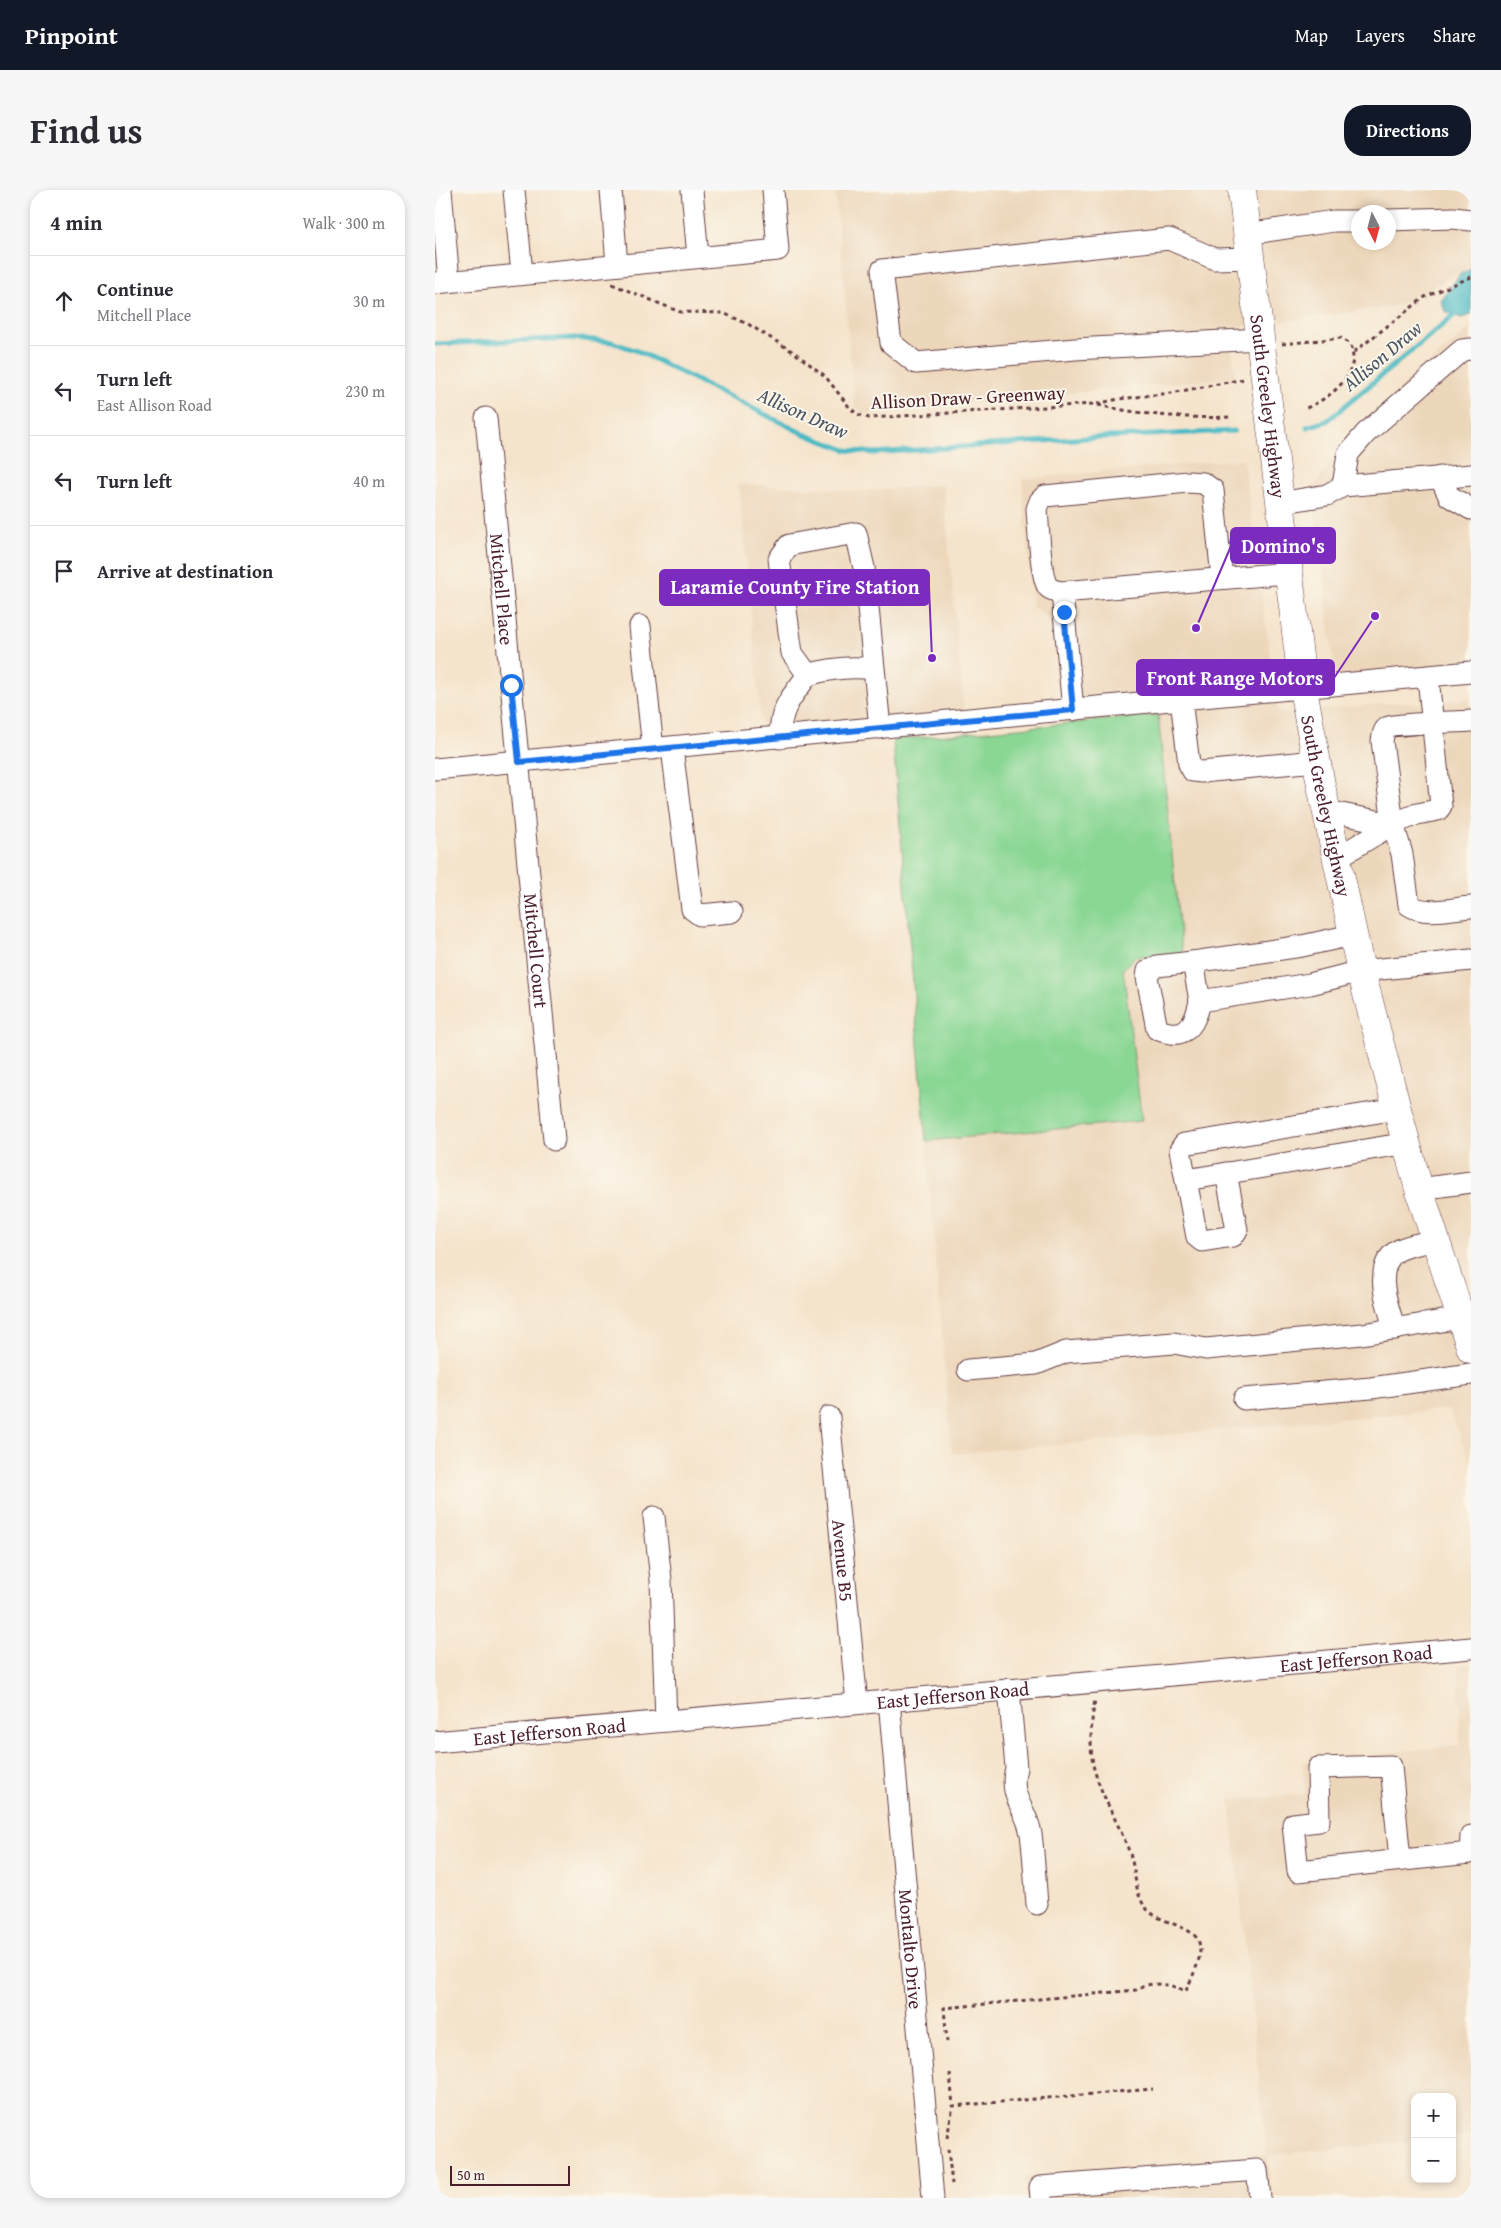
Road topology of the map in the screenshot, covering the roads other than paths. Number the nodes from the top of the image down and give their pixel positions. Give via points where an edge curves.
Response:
1 (441, 190) edge
2 (514, 190) edge
3 (611, 190) edge
4 (692, 190) edge
5 (773, 190) edge
6 (1242, 190) edge
7 (1396, 220) edge
8 (1471, 220) edge
9 (1351, 221) edge
10 (1249, 246) junction
11 (698, 257) junction
12 (617, 265) junction
13 (521, 274) junction
14 (442, 282) edge
15 (1260, 342) junction
16 (1471, 349) edge
17 (486, 418) dead end
18 (1471, 474) edge
19 (1440, 477) junction
20 (1343, 486) junction
21 (1279, 503) junction
22 (1471, 509) edge
23 (1288, 572) junction
24 (1222, 578) junction
25 (1062, 592) junction
26 (640, 626) dead end
27 (874, 669) junction
28 (1471, 672) edge
29 (808, 675) junction
30 (1428, 677) junction
31 (1303, 689) junction
32 (1181, 700) junction
33 (1073, 710) junction
34 (1471, 721) edge
35 (1434, 724) junction
36 (880, 728) junction
37 (780, 738) junction
38 (663, 748) junction
39 (1316, 761) junction
40 (519, 762) junction
41 (435, 769) edge
42 (1326, 810) junction
43 (1393, 824) junction
44 (1335, 859) junction
45 (1471, 907) edge
46 (732, 912) dead end
47 (1353, 935) junction
48 (1471, 960) edge
49 (1193, 962) junction
50 (1361, 971) junction
51 (1200, 1001) junction
52 (1397, 1109) junction
53 (554, 1140) dead end
54 (1407, 1143) junction
55 (1226, 1173) junction
56 (1186, 1180) junction
57 (1471, 1182) edge
58 (1419, 1189) junction
59 (1435, 1240) junction
60 (1395, 1329) junction
61 (1467, 1334) edge
62 (968, 1370) dead end
63 (1471, 1374) edge
64 (1244, 1399) dead end
65 (829, 1417) dead end
66 (654, 1517) dead end
67 (1471, 1648) edge
68 (1009, 1689) junction
69 (889, 1700) junction
70 (857, 1703) junction
71 (666, 1721) junction
72 (435, 1742) edge
73 (1471, 1836) edge
74 (1400, 1860) junction
75 (1037, 1904) dead end
76 (933, 2198) edge
77 (1041, 2198) edge
78 (1260, 2198) edge

1 - 14 street
2 - 13 street
3 - 12 street
4 - 11 street
5 - 11 street via 778,250
6 - 10 highway, South Greeley Highway
7 - 8 street
9 - 10 street via 1334,221
10 - 15 highway, South Greeley Highway
10 - 15 street via 1215,259 1169,239 882,270 891,343 916,363 1075,349
11 - 12 street
12 - 13 street
13 - 14 street
15 - 21 highway, South Greeley Highway
16 - 20 street via 1462,350 1366,433 1348,454
17 - 40 street, Mitchell Place
18 - 19 street
19 - 20 street
19 - 22 street via 1449,496
20 - 21 street via 1327,495
21 - 23 highway, South Greeley Highway
23 - 24 street
23 - 31 highway, South Greeley Highway
24 - 25 street
24 - 25 street via 1213,490 1197,482 1168,484 1045,496 1040,501 1037,509 1043,574 1048,586
25 - 33 street
26 - 38 street
27 - 29 street via 852,666
27 - 29 street via 864,568 856,533 789,545 779,559 792,653
27 - 36 street
28 - 30 street
29 - 37 street via 785,706 779,722
30 - 31 street
30 - 35 street
31 - 32 street
31 - 39 highway, South Greeley Highway
32 - 33 street
32 - 39 street via 1189,764 1193,771
33 - 36 street
34 - 35 street
35 - 43 street via 1440,808
35 - 43 street via 1399,724 1388,726 1383,732
36 - 37 street
37 - 38 street
38 - 40 street
38 - 46 street via 692,909 700,915
39 - 42 highway, South Greeley Highway
40 - 41 street
40 - 53 street, Mitchell Court
42 - 43 street
42 - 44 highway, South Greeley Highway
43 - 44 street
43 - 45 street via 1402,854 1409,905 1415,910 1425,911
44 - 47 highway, South Greeley Highway
47 - 49 street
47 - 50 highway, South Greeley Highway
48 - 50 street
49 - 51 street
49 - 51 street via 1157,966 1148,971 1157,1029 1173,1034 1187,1029 1196,1019
50 - 51 street via 1310,984
50 - 52 highway, South Greeley Highway
52 - 54 highway, South Greeley Highway
52 - 56 street via 1184,1144 1180,1150
54 - 55 street
54 - 58 highway, South Greeley Highway
55 - 56 street
55 - 56 street via 1237,1230 1233,1236 1202,1240 1197,1237
57 - 58 street
58 - 59 highway, South Greeley Highway
59 - 60 street via 1397,1251 1386,1268 1383,1285
59 - 61 highway, South Greeley Highway
60 - 61 street
60 - 62 street via 1206,1349 1174,1342 1066,1352 1036,1364
63 - 64 street via 1371,1388
65 - 70 street, Avenue B5
66 - 71 street via 661,1580
67 - 68 street, East Jefferson Road
68 - 69 street, East Jefferson Road
68 - 75 street via 1016,1768 1014,1794 1031,1832
69 - 70 street, East Jefferson Road
69 - 76 street, Montalto Drive
70 - 71 street, East Jefferson Road
71 - 72 street, East Jefferson Road
73 - 74 street via 1471,1853
74 - 74 street via 1298,1871 1293,1824 1319,1821 1318,1768 1391,1766
77 - 78 street via 1040,2187 1257,2170

